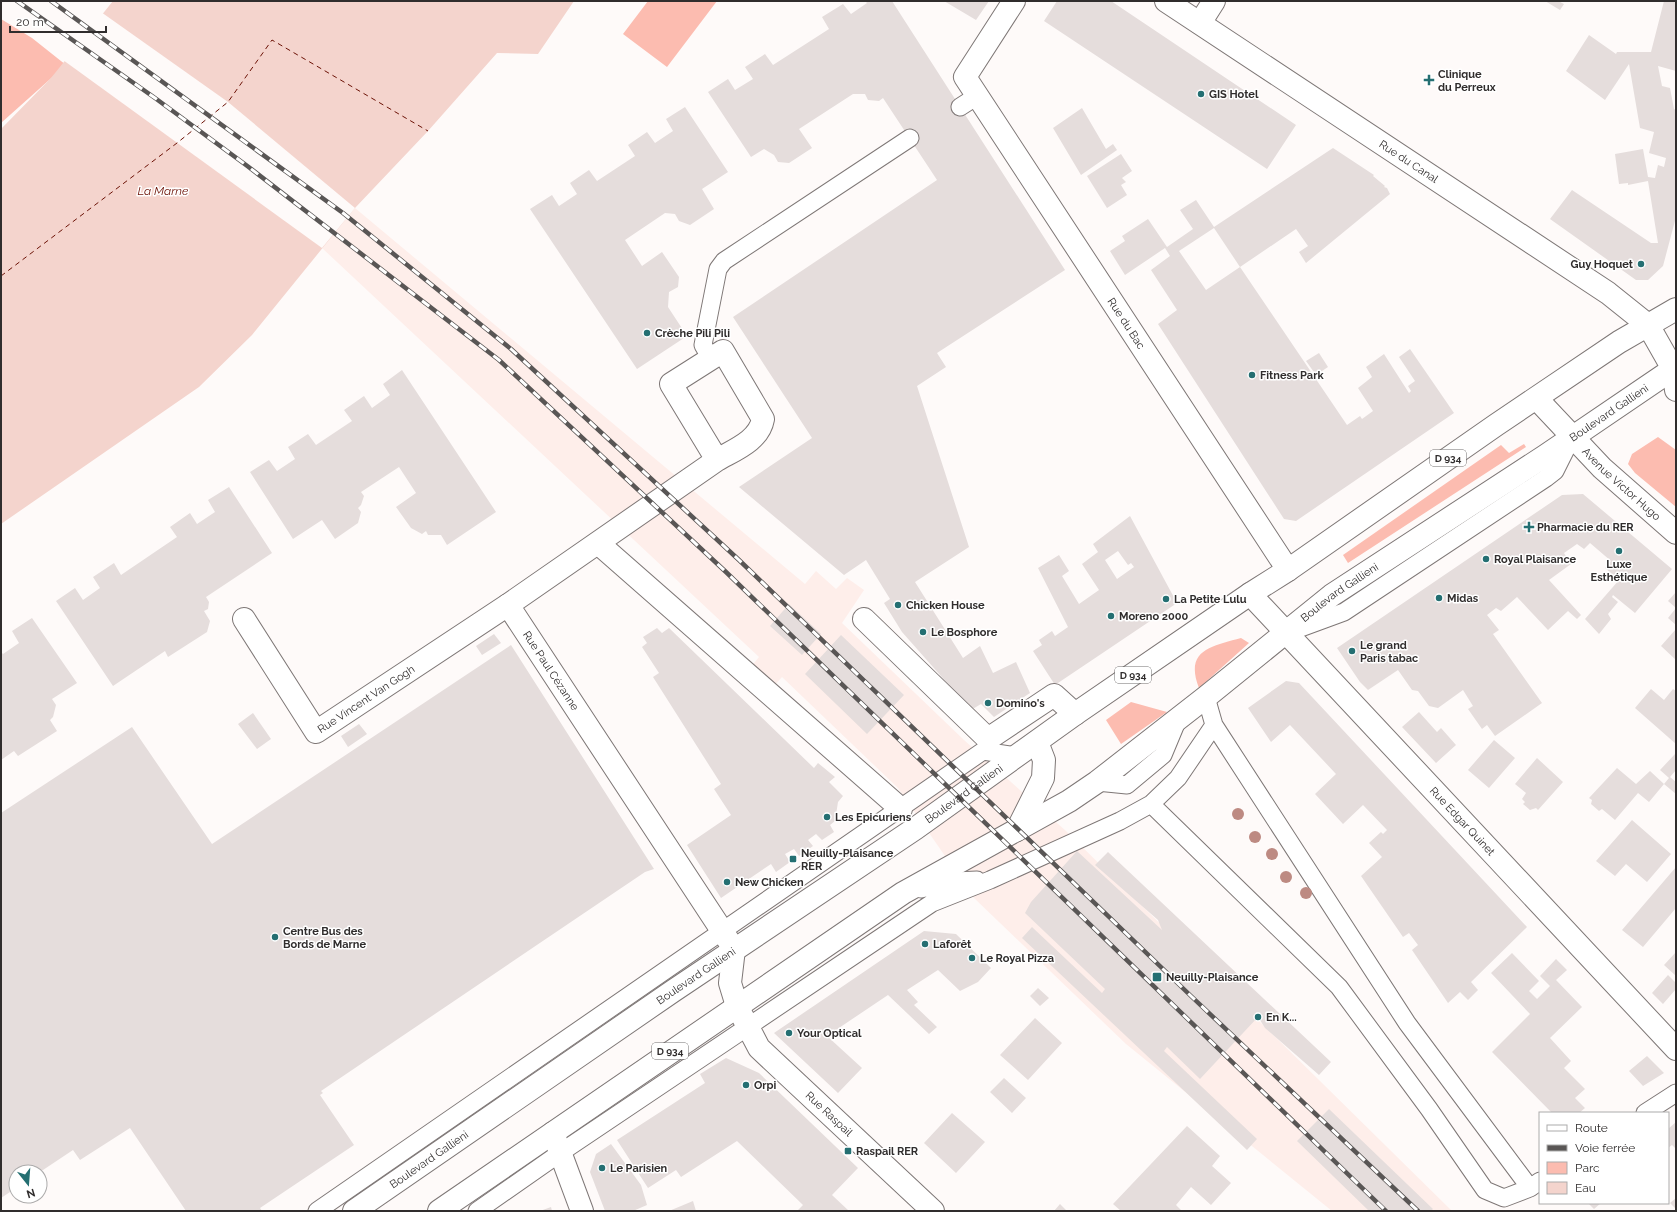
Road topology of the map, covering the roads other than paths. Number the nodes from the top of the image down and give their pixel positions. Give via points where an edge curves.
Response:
1 (1014, 1) edge
2 (1166, 1) edge
3 (1214, 1) edge
4 (1200, 23) junction
5 (910, 138) dead end
6 (1676, 308) edge
7 (1648, 325) junction
8 (711, 359) junction
9 (1675, 365) edge
10 (1676, 390) edge
11 (1536, 399) junction
12 (1572, 437) junction
13 (717, 460) junction
14 (1676, 533) edge
15 (599, 544) junction
16 (1288, 570) junction
17 (1250, 594) junction
18 (508, 605) junction
19 (244, 619) dead end
20 (864, 619) dead end
21 (1286, 634) junction
22 (1206, 697) junction
23 (1075, 714) junction
24 (1214, 725) junction
25 (1037, 742) junction
26 (1016, 756) junction
27 (1151, 804) junction
28 (901, 809) junction
29 (1017, 830) junction
30 (990, 880) junction
31 (903, 893) junction
32 (728, 941) junction
33 (737, 1006) junction
34 (748, 1028) junction
35 (1676, 1048) edge
36 (1676, 1093) edge
37 (1647, 1112) edge
38 (556, 1143) junction
39 (1535, 1185) edge
40 (317, 1211) edge
41 (354, 1211) edge
42 (438, 1211) edge
43 (477, 1211) edge
44 (582, 1211) edge
45 (933, 1211) edge

1 - 16 street, Rue du Bac via 965,77 969,101
2 - 4 street, Rue du Canal
3 - 4 street
4 - 7 street, Rue du Canal via 1599,286
5 - 8 lane via 724,261 718,269 703,345
6 - 7 street, Boulevard Gallieni / D 934
7 - 9 street
7 - 11 street, Boulevard Gallieni / D 934
8 - 13 street via 672,384
8 - 13 street via 723,351 763,419 762,426 751,440
9 - 10 street
9 - 12 street, Boulevard Gallieni / D 934
11 - 12 street, Avenue Victor Hugo
11 - 16 street, Boulevard Gallieni / D 934
12 - 14 street, Avenue Victor Hugo via 1602,468
12 - 21 street, Boulevard Gallieni / D 934 via 1332,594
13 - 15 street
15 - 18 street
15 - 28 street
16 - 17 street, Boulevard Gallieni / D 934
17 - 21 street, Rue Edgar Quinet
17 - 23 street, Boulevard Gallieni / D 934
18 - 19 street, Rue Vincent Van Gogh via 316,732
18 - 32 street, Rue Paul Cézanne
20 - 23 street via 988,739 1054,695
21 - 22 street, Boulevard Gallieni / D 934
21 - 35 street, Rue Edgar Quinet
22 - 24 lane
22 - 29 street, Boulevard Gallieni / D 934 via 1097,782
23 - 25 street, Boulevard Gallieni / D 934
24 - 27 lane via 1178,778
24 - 39 lane via 1407,1023
25 - 26 street, Boulevard Gallieni / D 934
25 - 29 street via 1044,760 1042,778
26 - 28 lane via 983,752
26 - 32 street, Boulevard Gallieni / D 934 via 916,828
27 - 30 lane via 1120,821
27 - 39 lane via 1339,987 1485,1190 1504,1198
28 - 32 lane
29 - 31 street, Boulevard Gallieni / D 934
30 - 31 lane via 955,881
30 - 34 lane via 932,903
31 - 33 street, Boulevard Gallieni / D 934
32 - 33 street, Rue Raspail via 730,983
32 - 40 lane via 660,973
32 - 41 street, Boulevard Gallieni / D 934
33 - 34 street, Rue Raspail
33 - 38 street, Boulevard Gallieni / D 934
34 - 38 lane
34 - 45 street, Rue Raspail via 759,1048
36 - 37 lane
38 - 42 street, Boulevard Gallieni / D 934
38 - 43 lane
38 - 44 street

